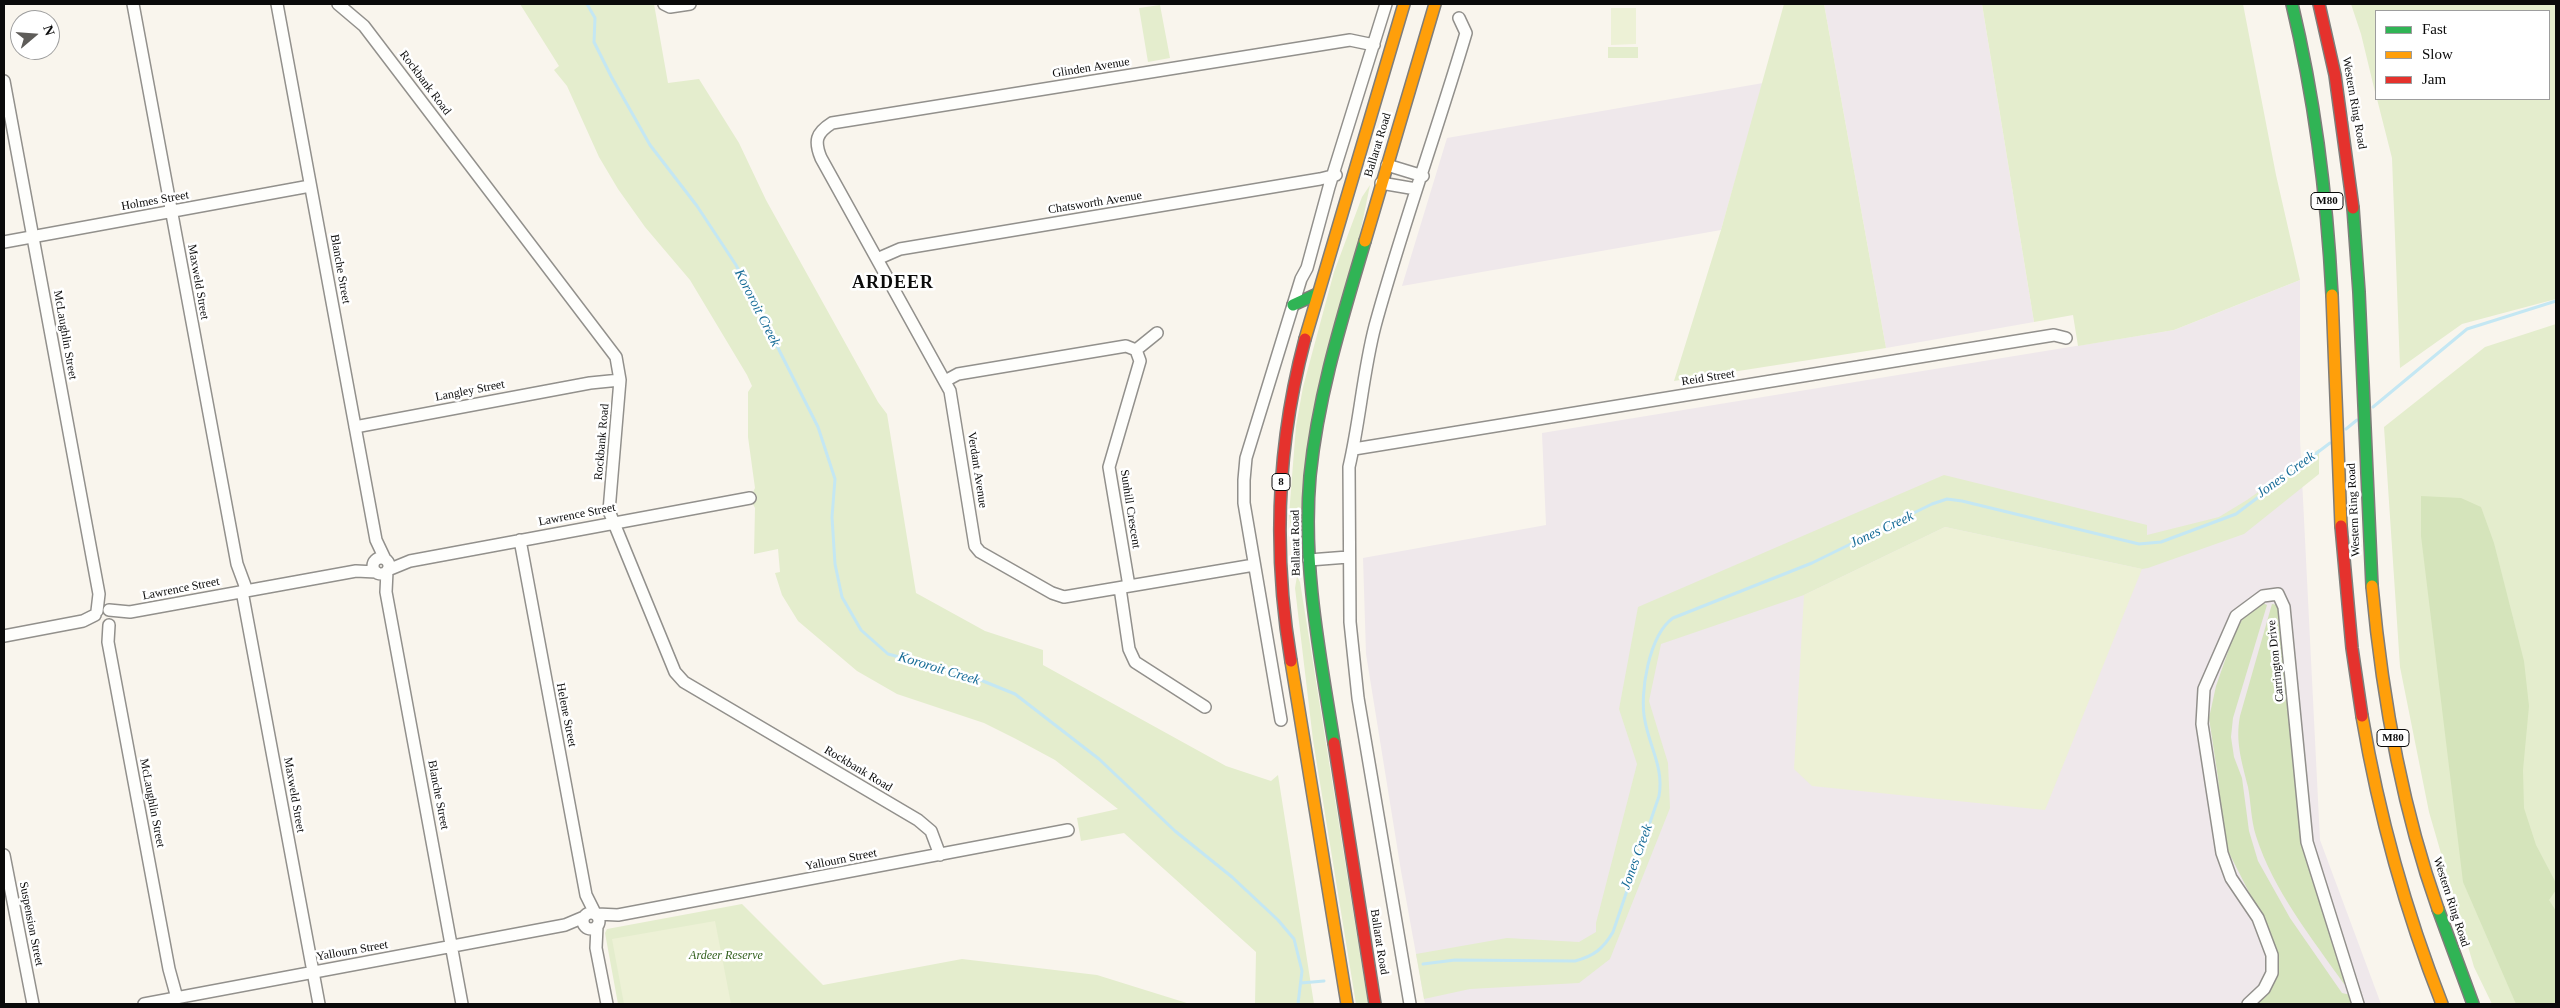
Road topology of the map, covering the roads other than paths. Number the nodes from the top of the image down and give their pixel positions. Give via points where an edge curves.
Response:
1 (133, 4) edge
2 (277, 4) edge
3 (338, 4) edge
4 (664, 4) edge
5 (690, 4) edge
6 (1386, 4) edge
7 (1404, 4) edge
8 (1435, 4) edge
9 (2292, 4) edge
10 (2319, 4) edge
11 (1459, 18) dead end
12 (1374, 45) junction
13 (4, 81) edge
14 (816, 137) joint
15 (1379, 166) junction
16 (1354, 175) junction
17 (1423, 176) junction
18 (1328, 179) junction
19 (1381, 183) junction
20 (310, 186) junction
21 (1416, 189) junction
22 (172, 211) junction
23 (33, 237) junction
24 (4, 242) edge
25 (877, 259) junction
26 (1307, 268) junction
27 (1318, 291) junction
28 (1293, 305) junction
29 (1156, 333) dead end
30 (2066, 338) dead end
31 (1136, 350) junction
32 (620, 377) junction
33 (945, 381) junction
34 (355, 427) junction
35 (1354, 450) junction
36 (750, 498) dead end
37 (613, 522) junction
38 (520, 540) junction
39 (1348, 557) junction
40 (1294, 561) junction
41 (1254, 565) junction
42 (381, 566) junction
43 (1124, 587) junction
44 (242, 592) junction
45 (103, 618) junction
46 (4, 636) edge
47 (1205, 707) dead end
48 (1281, 720) dead end
49 (1068, 830) dead end
50 (4, 855) edge
51 (936, 856) junction
52 (591, 921) junction
53 (452, 947) junction
54 (313, 972) junction
55 (174, 1000) edge
56 (31, 1002) edge
57 (144, 1004) edge
58 (319, 1004) edge
59 (462, 1004) edge
60 (606, 1004) edge
61 (1347, 1004) edge
62 (1375, 1004) edge
63 (1410, 1004) edge
64 (2248, 1004) edge
65 (2358, 1004) edge
66 (2442, 1004) edge
67 (2473, 1004) edge

1 - 22 street, Maxweld Street
2 - 20 street, Blanche Street
3 - 32 street, Rockbank Road via 364,26 606,343 616,357
4 - 5 street via 670,7
6 - 12 street
7 - 16 highway, Ballarat Road / 8
8 - 15 highway, Ballarat Road / 8
9 - 66 highway, Western Ring Road / M80 via 2314,98 2326,184 2347,609 2356,684 2370,764 2399,879
10 - 67 highway, Western Ring Road / M80 via 2338,85 2350,163 2372,585 2378,644 2396,756 2413,828
11 - 17 street, Ballarat Road via 1466,33
12 - 14 street, Glinden Avenue via 1350,40 832,123
12 - 18 street
13 - 23 street, McLaughlin Street
14 - 25 street, Verdant Avenue via 820,158
15 - 16 highway
15 - 17 street
15 - 19 highway, Ballarat Road / 8
16 - 18 street, Chatsworth Avenue via 1342,184
16 - 19 highway
16 - 27 highway, Ballarat Road / 8
17 - 21 street, Ballarat Road
18 - 25 street, Chatsworth Avenue via 900,249
18 - 26 street
19 - 21 street
19 - 40 highway, Ballarat Road / 8 via 1331,355
20 - 22 street, Holmes Street
20 - 34 street, Blanche Street
21 - 35 street, Ballarat Road via 1366,366
22 - 23 street, Holmes Street
22 - 44 street, Maxweld Street
23 - 24 street, Holmes Street
23 - 45 street, McLaughlin Street
25 - 33 street, Verdant Avenue
26 - 27 highway
26 - 28 street
27 - 28 highway
27 - 40 highway, Ballarat Road / 8 via 1297,369 1284,443 1281,483
28 - 41 street via 1246,458 1244,503
29 - 31 street
30 - 35 street, Reid Street via 2054,335
31 - 33 street via 1126,346 958,374
31 - 43 street, Sunhill Crescent via 1140,361 1109,468
32 - 34 street, Langley Street
32 - 37 street, Rockbank Road via 609,511
33 - 43 street, Verdant Avenue via 950,391 975,546 980,552 1064,597
34 - 42 street, Blanche Street
35 - 39 street, Ballarat Road via 1349,467
36 - 37 street, Lawrence Street
37 - 38 street, Lawrence Street
37 - 51 street, Rockbank Road via 679,678 925,826
38 - 42 street, Lawrence Street
38 - 52 street, Helene Street
39 - 40 street
39 - 63 street, Ballarat Road via 1350,622 1358,698
40 - 61 highway, Ballarat Road / 8 via 1286,632
40 - 62 highway, Ballarat Road / 8 via 1316,632
41 - 43 street, Verdant Avenue
41 - 48 street
42 - 44 street, Lawrence Street
42 - 53 street, Blanche Street
43 - 47 street, Sunhill Crescent via 1129,649 1135,662
44 - 45 street, Lawrence Street
44 - 54 street, Maxweld Street
45 - 46 street, Lawrence Street
45 - 55 street, McLaughlin Street
49 - 51 street, Yallourn Street
50 - 56 street, Suspension Street
51 - 52 street, Yallourn Street
52 - 53 street, Yallourn Street
52 - 60 street, Helene Street
53 - 54 street, Yallourn Street
53 - 59 street, Blanche Street
54 - 55 street, Yallourn Street
54 - 58 street, Maxweld Street
55 - 57 street, Yallourn Street
64 - 65 street, Carrington Drive via 2264,989 2272,973 2272,954 2258,918 2231,878 2222,853 2202,724 2204,689 2236,616 2263,596 2278,594 2284,607 2307,842

